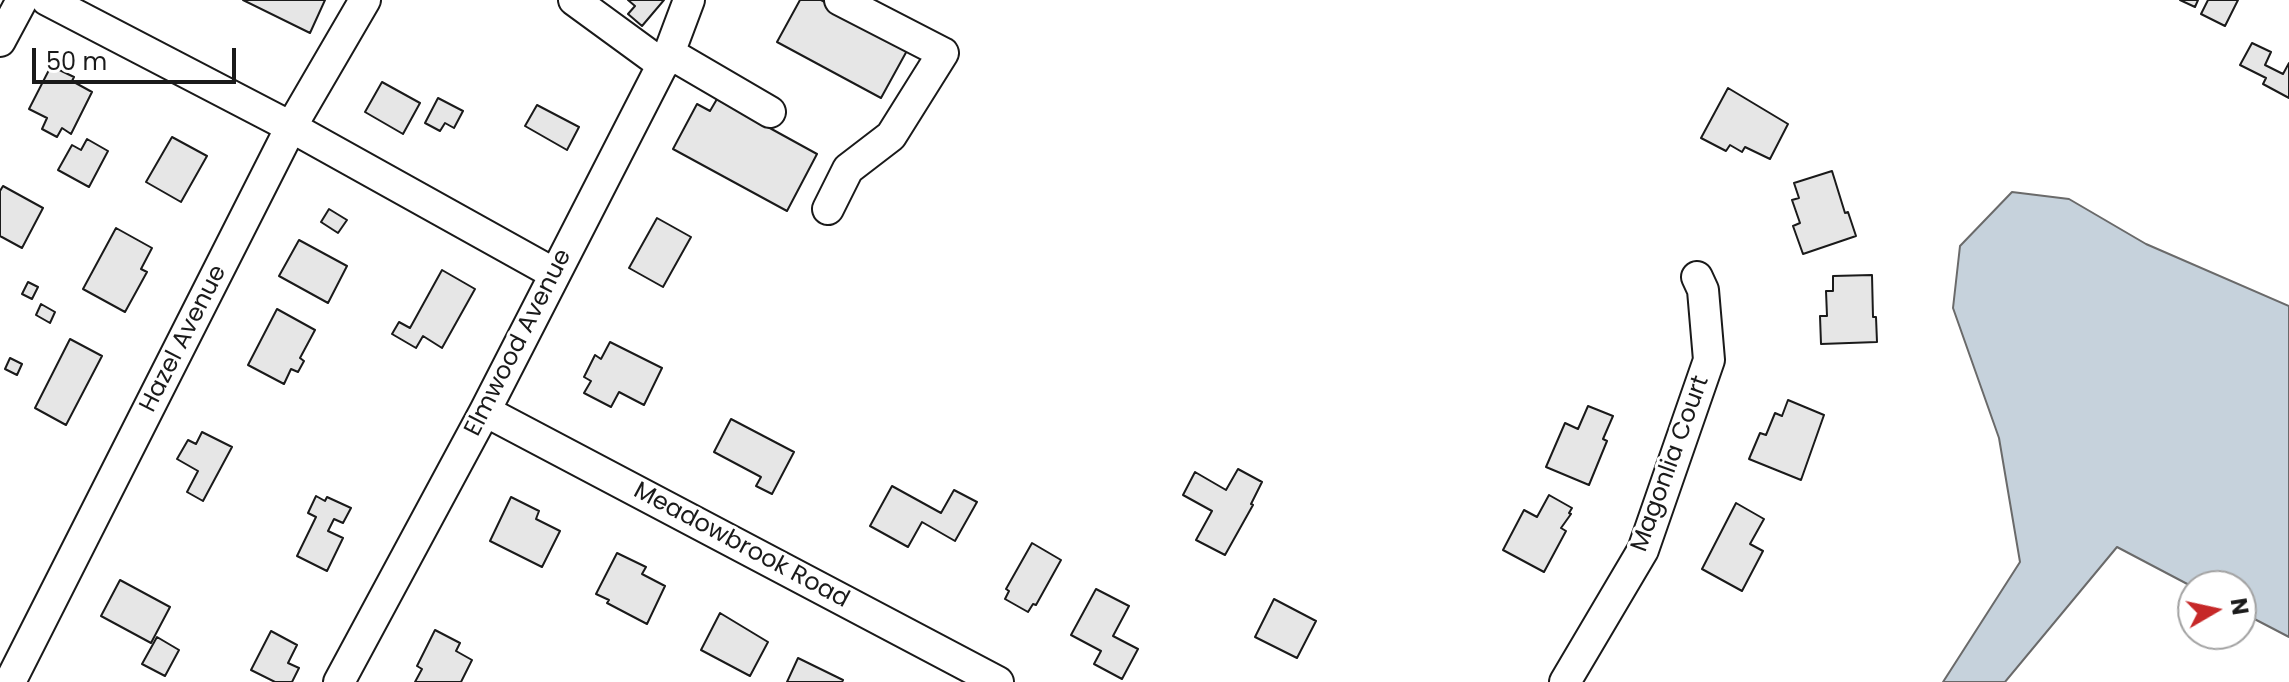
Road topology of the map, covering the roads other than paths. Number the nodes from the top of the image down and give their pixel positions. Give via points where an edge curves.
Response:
1 (22, 0) edge
2 (47, 0) edge
3 (365, 0) edge
4 (574, 0) edge
5 (689, 0) edge
6 (840, 0) edge
7 (0, 41) edge
8 (666, 59) junction
9 (770, 112) dead end
10 (291, 127) junction
11 (828, 209) dead end
12 (555, 274) junction
13 (1697, 277) dead end
14 (485, 411) junction
15 (10, 682) edge
16 (339, 682) edge
17 (998, 682) edge
18 (1565, 682) edge

1 - 7 street
2 - 10 street
3 - 10 street, Hazel Avenue
4 - 8 street
5 - 8 street, Elmwood Avenue
6 - 11 street via 943,53 891,136 848,169
8 - 9 street
8 - 12 street, Elmwood Avenue
10 - 12 street
10 - 15 street, Hazel Avenue
12 - 14 street, Elmwood Avenue
13 - 18 street, Magonlia Court via 1703,290 1709,360 1643,550
14 - 16 street, Elmwood Avenue
14 - 17 street, Meadowbrook Road

